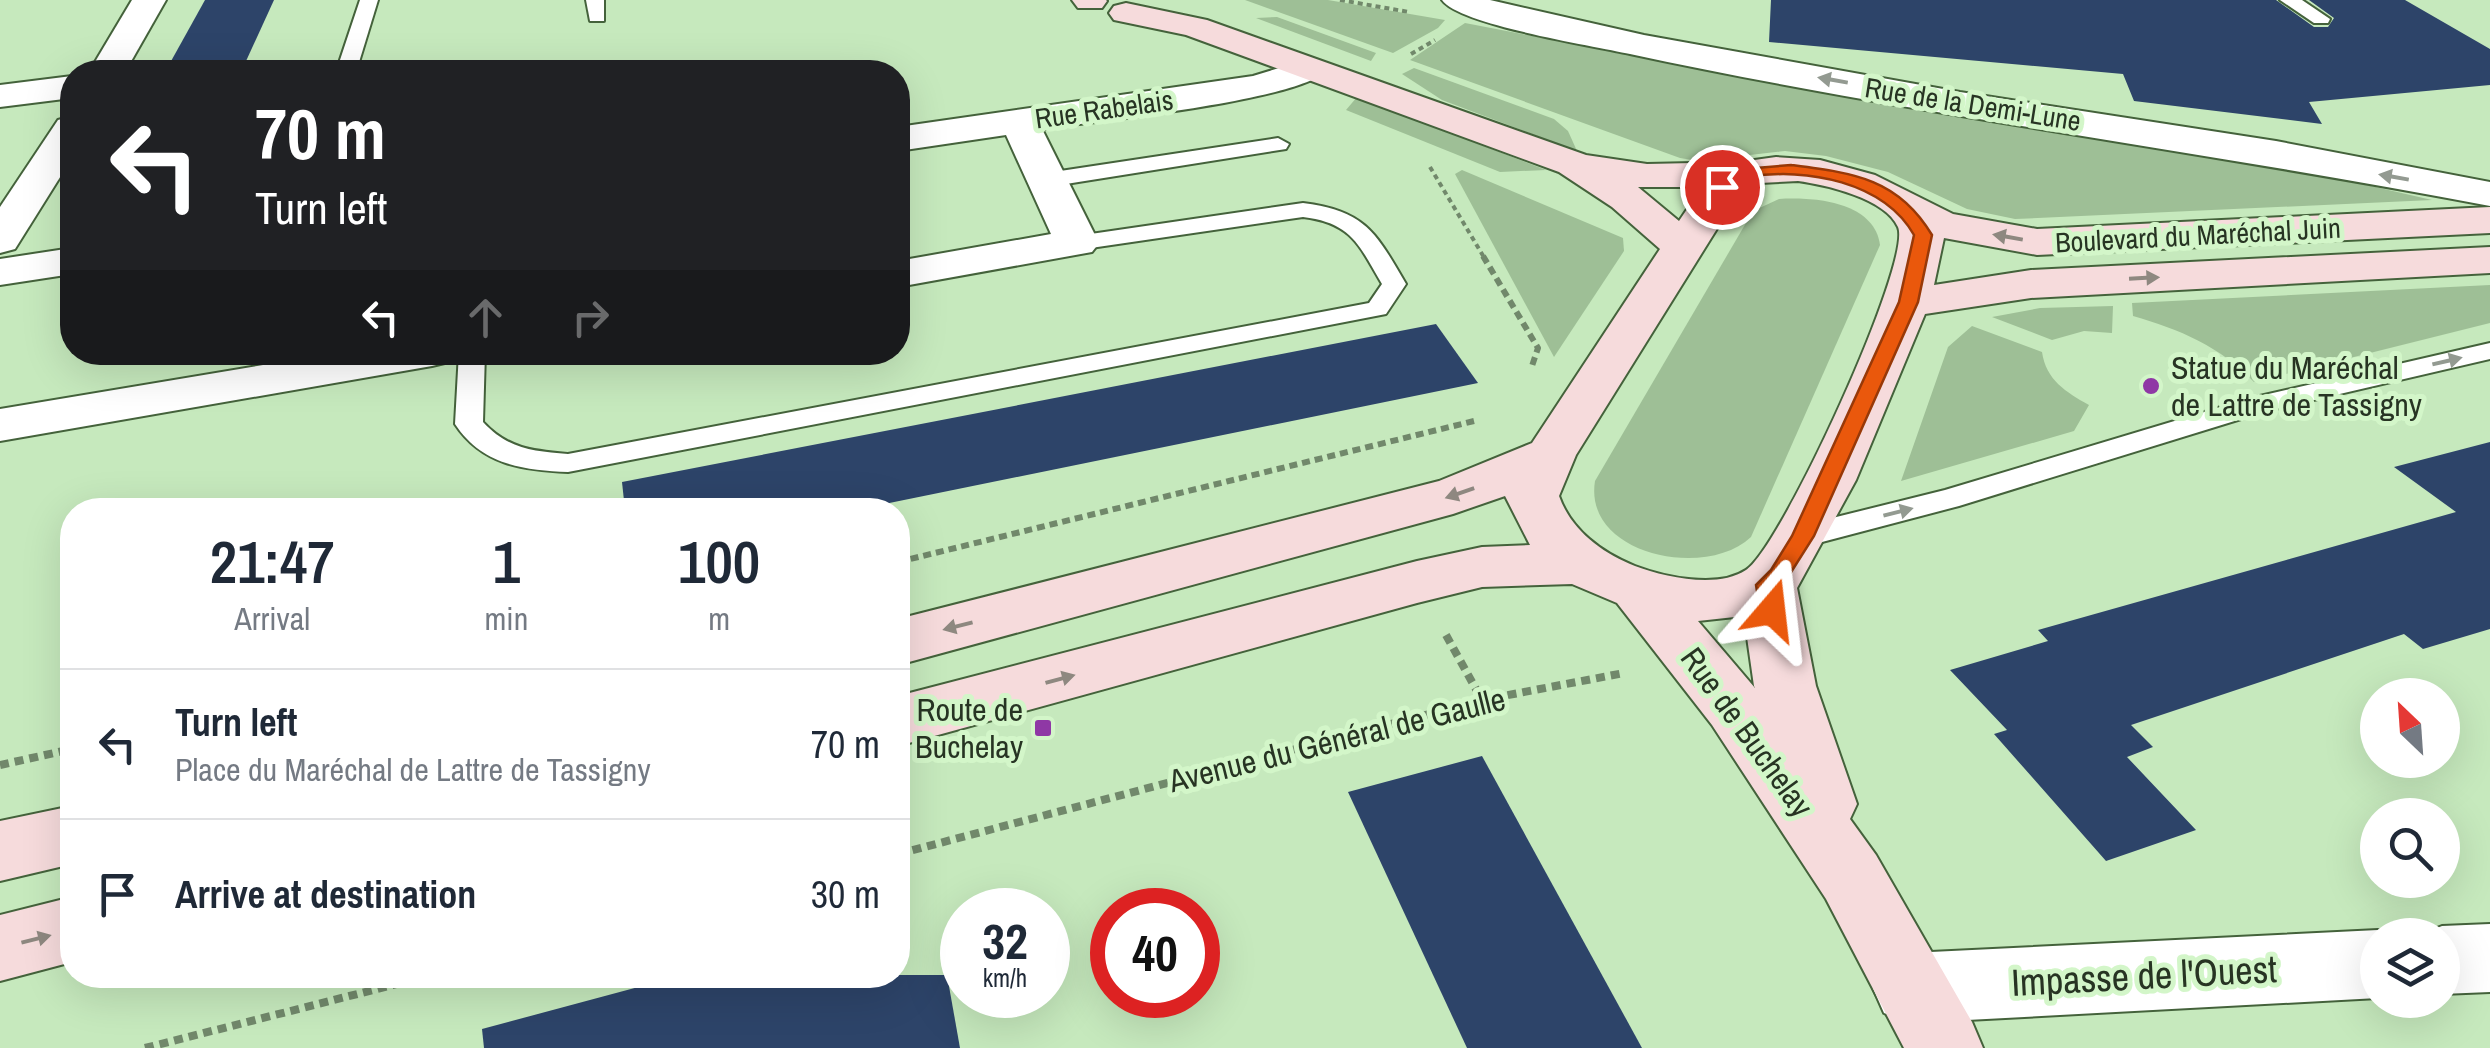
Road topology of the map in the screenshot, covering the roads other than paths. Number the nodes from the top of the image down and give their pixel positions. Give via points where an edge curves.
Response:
1 (149, 0) edge
2 (369, 0) edge
3 (1089, 0) edge
4 (1178, 0) edge
5 (1198, 0) edge
6 (1459, 0) edge
7 (2289, 0) edge
8 (1126, 13) junction
9 (2321, 19) dead end
10 (115, 60) edge
11 (350, 60) edge
12 (1308, 70) junction
13 (60, 88) edge
14 (0, 96) edge
15 (1019, 122) junction
16 (1466, 124) junction
17 (910, 138) edge
18 (1278, 144) dead end
19 (60, 147) edge
20 (1572, 164) junction
21 (1738, 174) junction
22 (1047, 180) junction
23 (2490, 194) edge
24 (1910, 212) junction
25 (2490, 220) edge
26 (0, 240) edge
27 (1076, 243) junction
28 (1683, 246) junction
29 (2490, 260) edge
30 (60, 263) edge
31 (0, 272) edge
32 (910, 272) edge
33 (1908, 302) junction
34 (2490, 351) edge
35 (356, 365) edge
36 (472, 365) edge
37 (0, 426) edge
38 (1550, 455) junction
39 (1786, 561) junction
40 (1583, 563) junction
41 (1639, 590) junction
42 (910, 639) edge
43 (910, 717) edge
44 (60, 838) edge
45 (0, 852) edge
46 (1850, 877) junction
47 (60, 933) edge
48 (0, 948) edge
49 (2490, 958) edge
50 (2460, 959) edge
51 (2360, 966) edge
52 (1928, 1018) edge

1 - 10 street
2 - 11 lane
3 - 8 main road
4 - 8 main road
5 - 16 main road via 1378,72
23 -> 6 street, Rue de la Demi-Lune via 1663,49 1499,15
7 - 9 lane
8 - 12 main road via 1178,22
12 - 15 street, Rue Rabelais via 1258,86
12 - 16 main road
13 - 14 street
15 - 17 street, Rue Rabelais
15 - 22 street
16 - 20 main road
18 - 22 lane
19 - 26 street
20 - 21 main road, Boulevard du Maréchal Juin via 1647,176
20 - 28 main road via 1628,198
21 - 24 main road, Boulevard du Maréchal Juin via 1791,170 1834,176 1881,192
21 - 28 main road
22 - 27 street
25 -> 24 main road, Boulevard du Maréchal Juin via 2038,242
24 - 33 main road via 1923,248
27 - 32 street
27 - 36 lane via 1303,210 1333,212 1358,226 1394,284 1377,309 568,462 515,459 487,446 470,424
28 - 38 main road
33 -> 29 main road, Boulevard du Maréchal Juin via 2031,284
30 - 31 street
33 - 39 main road
39 -> 34 lane via 1950,499 2261,404
35 - 37 street
38 - 40 main road via 1532,496 1535,508 1544,527
38 -> 42 main road via 1453,496
39 - 41 main road via 1745,596 1720,600
39 - 46 main road, Rue de Buchelay via 1784,686
40 - 41 main road
43 -> 40 main road via 1433,578 1482,568
41 - 46 main road, Rue de Buchelay via 1734,707
44 - 45 main road
46 - 52 main road, Rue de Buchelay
48 -> 47 main road
49 - 50 street
51 - 52 street, Impasse de l'Ouest

